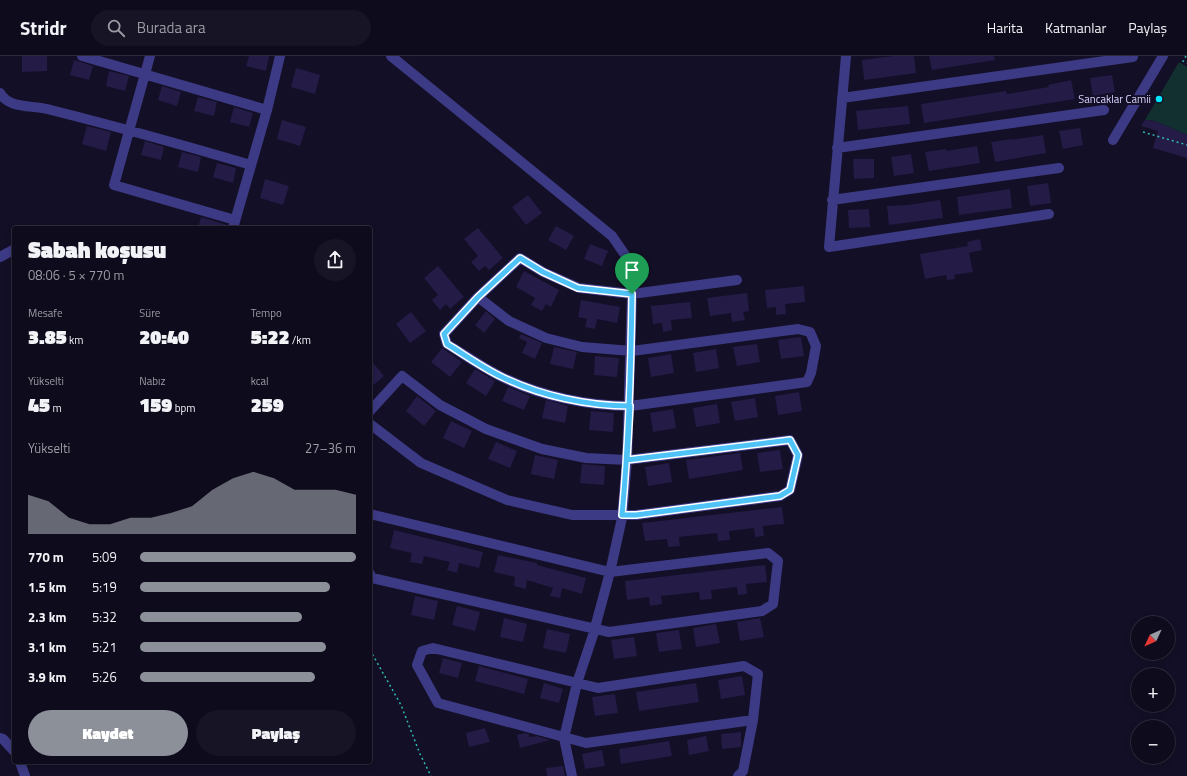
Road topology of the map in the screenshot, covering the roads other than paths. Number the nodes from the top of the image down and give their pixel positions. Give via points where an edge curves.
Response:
1 (82, 56) edge
2 (150, 56) edge
3 (280, 56) edge
4 (391, 56) edge
5 (846, 56) edge
6 (1163, 56) edge
7 (1133, 57) edge
8 (145, 74) junction
9 (0, 93) edge
10 (842, 98) junction
11 (267, 110) junction
12 (1104, 110) dead end
13 (128, 130) junction
14 (1113, 140) dead end
15 (837, 148) junction
16 (251, 165) junction
17 (1059, 168) dead end
18 (832, 200) junction
19 (1049, 214) dead end
20 (234, 224) edge
21 (12, 251) edge
22 (0, 257) edge
23 (737, 280) dead end
24 (632, 294) junction
25 (478, 297) junction
26 (632, 351) junction
27 (630, 406) junction
28 (372, 409) edge
29 (372, 426) edge
30 (627, 460) junction
31 (372, 514) edge
32 (622, 515) junction
33 (610, 572) junction
34 (372, 578) edge
35 (594, 629) junction
36 (576, 683) junction
37 (753, 720) junction
38 (0, 738) edge
39 (564, 738) junction
40 (12, 748) edge
41 (21, 764) edge
42 (25, 776) edge
43 (572, 776) edge
44 (738, 776) edge

1 - 8 street
2 - 8 street
3 - 11 street
4 - 24 street via 612,236 630,262
5 - 10 street
6 - 14 street
7 - 10 street
8 - 11 street
8 - 13 street
9 - 13 street via 4,100 14,104 35,106
10 - 15 street
11 - 16 street
12 - 15 street
13 - 16 street
13 - 20 street via 114,185
15 - 18 street
16 - 20 street
17 - 18 street
18 - 19 street via 829,247
21 - 22 street
23 - 24 street
24 - 25 street via 578,288 520,258
24 - 26 street
25 - 26 street via 509,321 546,338 582,348
25 - 27 street via 444,334 447,344 502,377 540,392 604,406
26 - 27 street
26 - 27 street via 798,329 810,332 816,346 807,382
27 - 30 street
28 - 30 street via 402,376 440,405 486,429 542,449 586,458
29 - 32 street via 421,463 507,500 572,515
30 - 32 street
30 - 32 street via 790,440 798,455 790,490 780,496
31 - 33 street
32 - 33 street
33 - 35 street
33 - 35 street via 768,553 778,561 773,604 762,611 609,632
34 - 35 street
35 - 36 street
36 - 37 street via 598,688 744,666 758,674
36 - 39 street
36 - 39 street via 434,648 422,651 417,665 438,703
37 - 39 street via 586,743
37 - 44 street via 743,771
38 - 40 street
39 - 43 street
41 - 42 street

